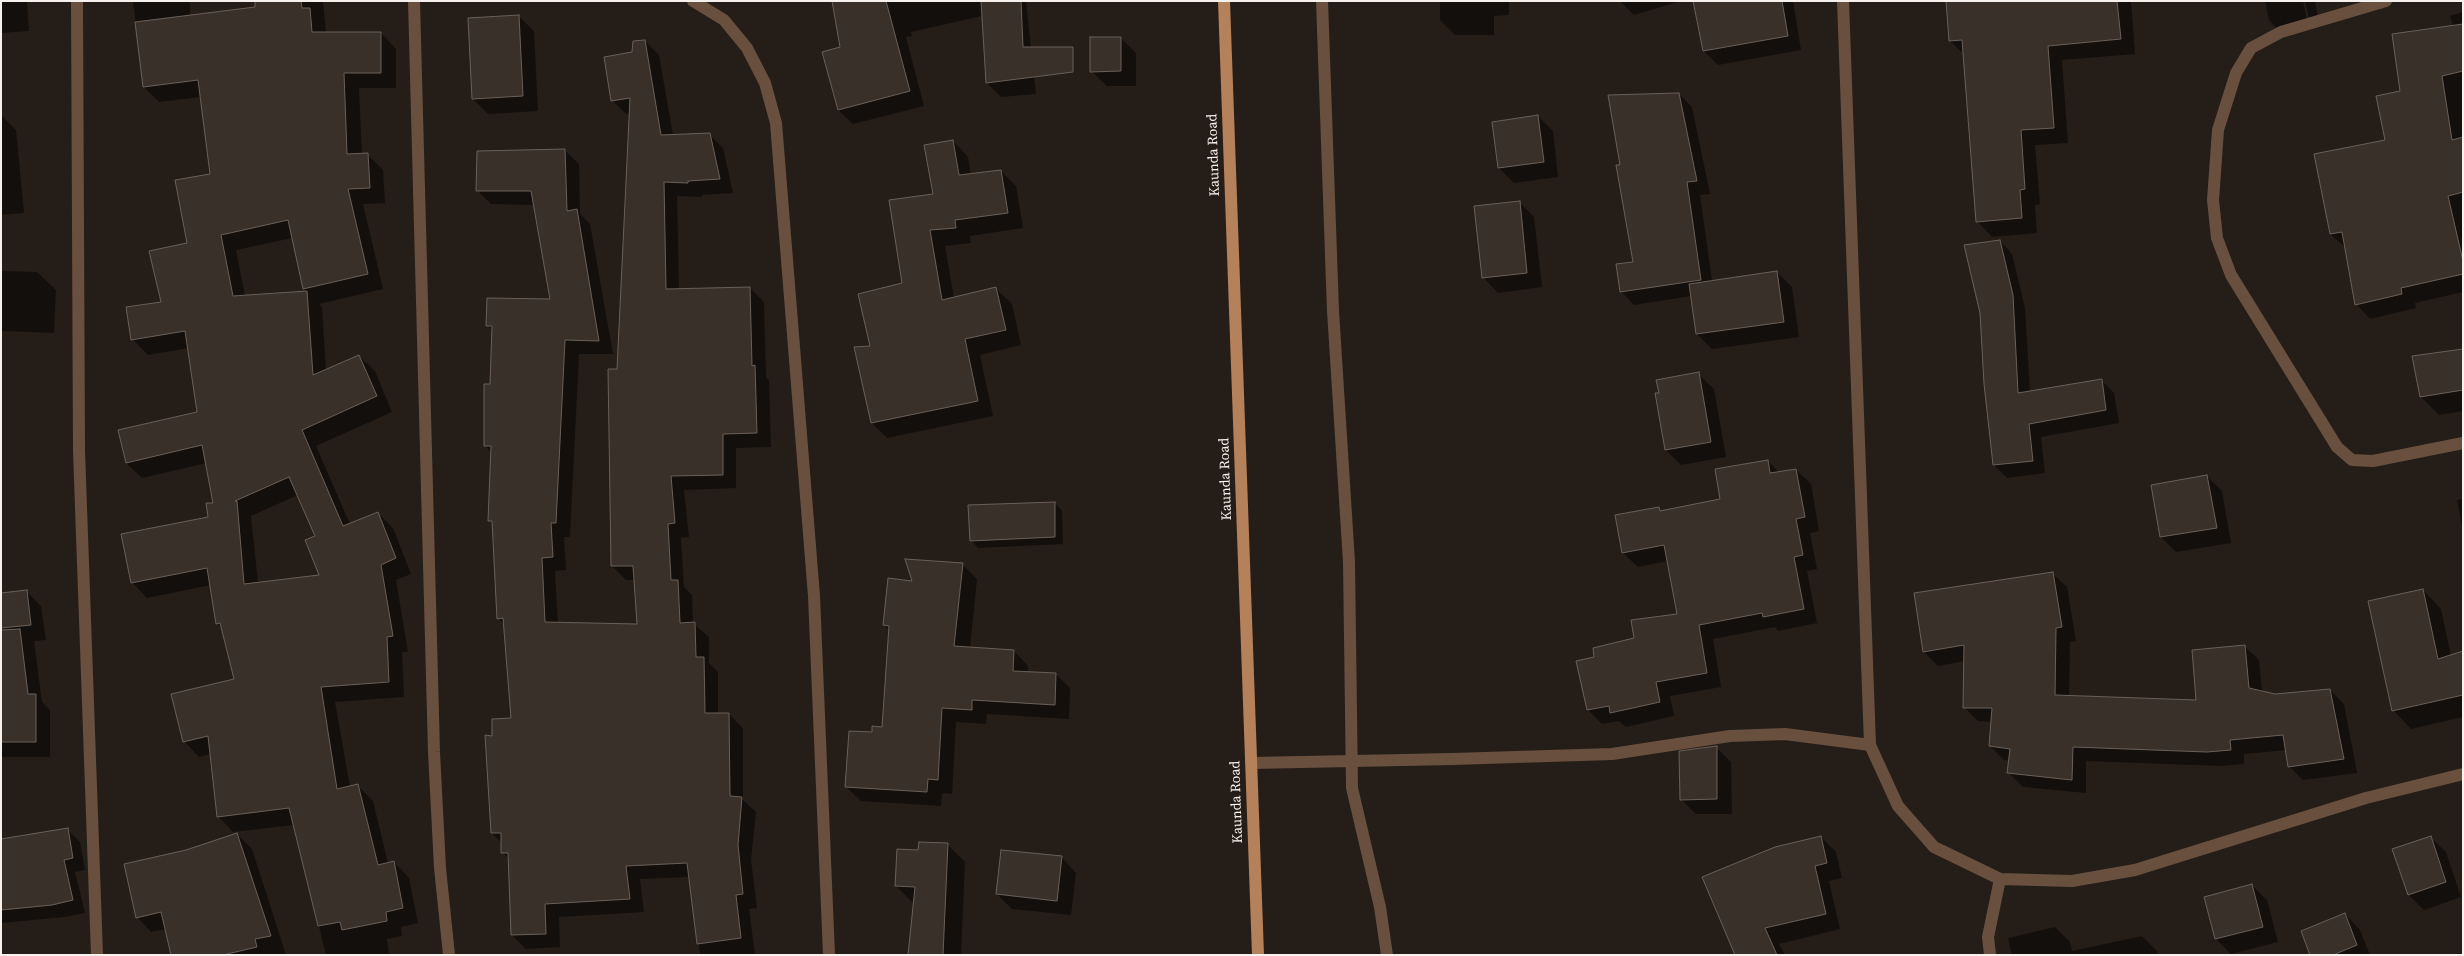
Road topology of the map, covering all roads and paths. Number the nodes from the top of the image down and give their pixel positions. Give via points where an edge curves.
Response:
1 (77, 1) edge
2 (414, 1) edge
3 (693, 1) edge
4 (1224, 1) edge
5 (1322, 1) edge
6 (1843, 1) edge
7 (2386, 1) edge
8 (2463, 443) edge
9 (1870, 745) junction
10 (1352, 761) junction
11 (1250, 763) junction
12 (2463, 774) edge
13 (2000, 879) junction
14 (97, 955) edge
15 (449, 955) edge
16 (829, 955) edge
17 (1258, 955) edge
18 (1387, 955) edge
19 (1990, 955) edge

1 - 14 street via 79,451
2 - 15 street via 434,752 440,868
3 - 16 street via 724,20 747,48 765,83 776,123 814,596
4 - 11 main road, Kaunda Road
5 - 10 street via 1333,311 1349,562
6 - 9 street
7 - 8 street via 2281,32 2251,48 2236,73 2218,130 2213,200 2217,238 2231,275 2338,447 2352,460 2373,461
9 - 10 street via 1777,735 1730,736 1612,754
9 - 13 street via 1898,806 1934,847
10 - 11 street
10 - 18 street via 1352,788 1380,907
11 - 17 main road, Kaunda Road
12 - 13 street via 2366,798 2135,870 2072,881
13 - 19 street via 1988,937

